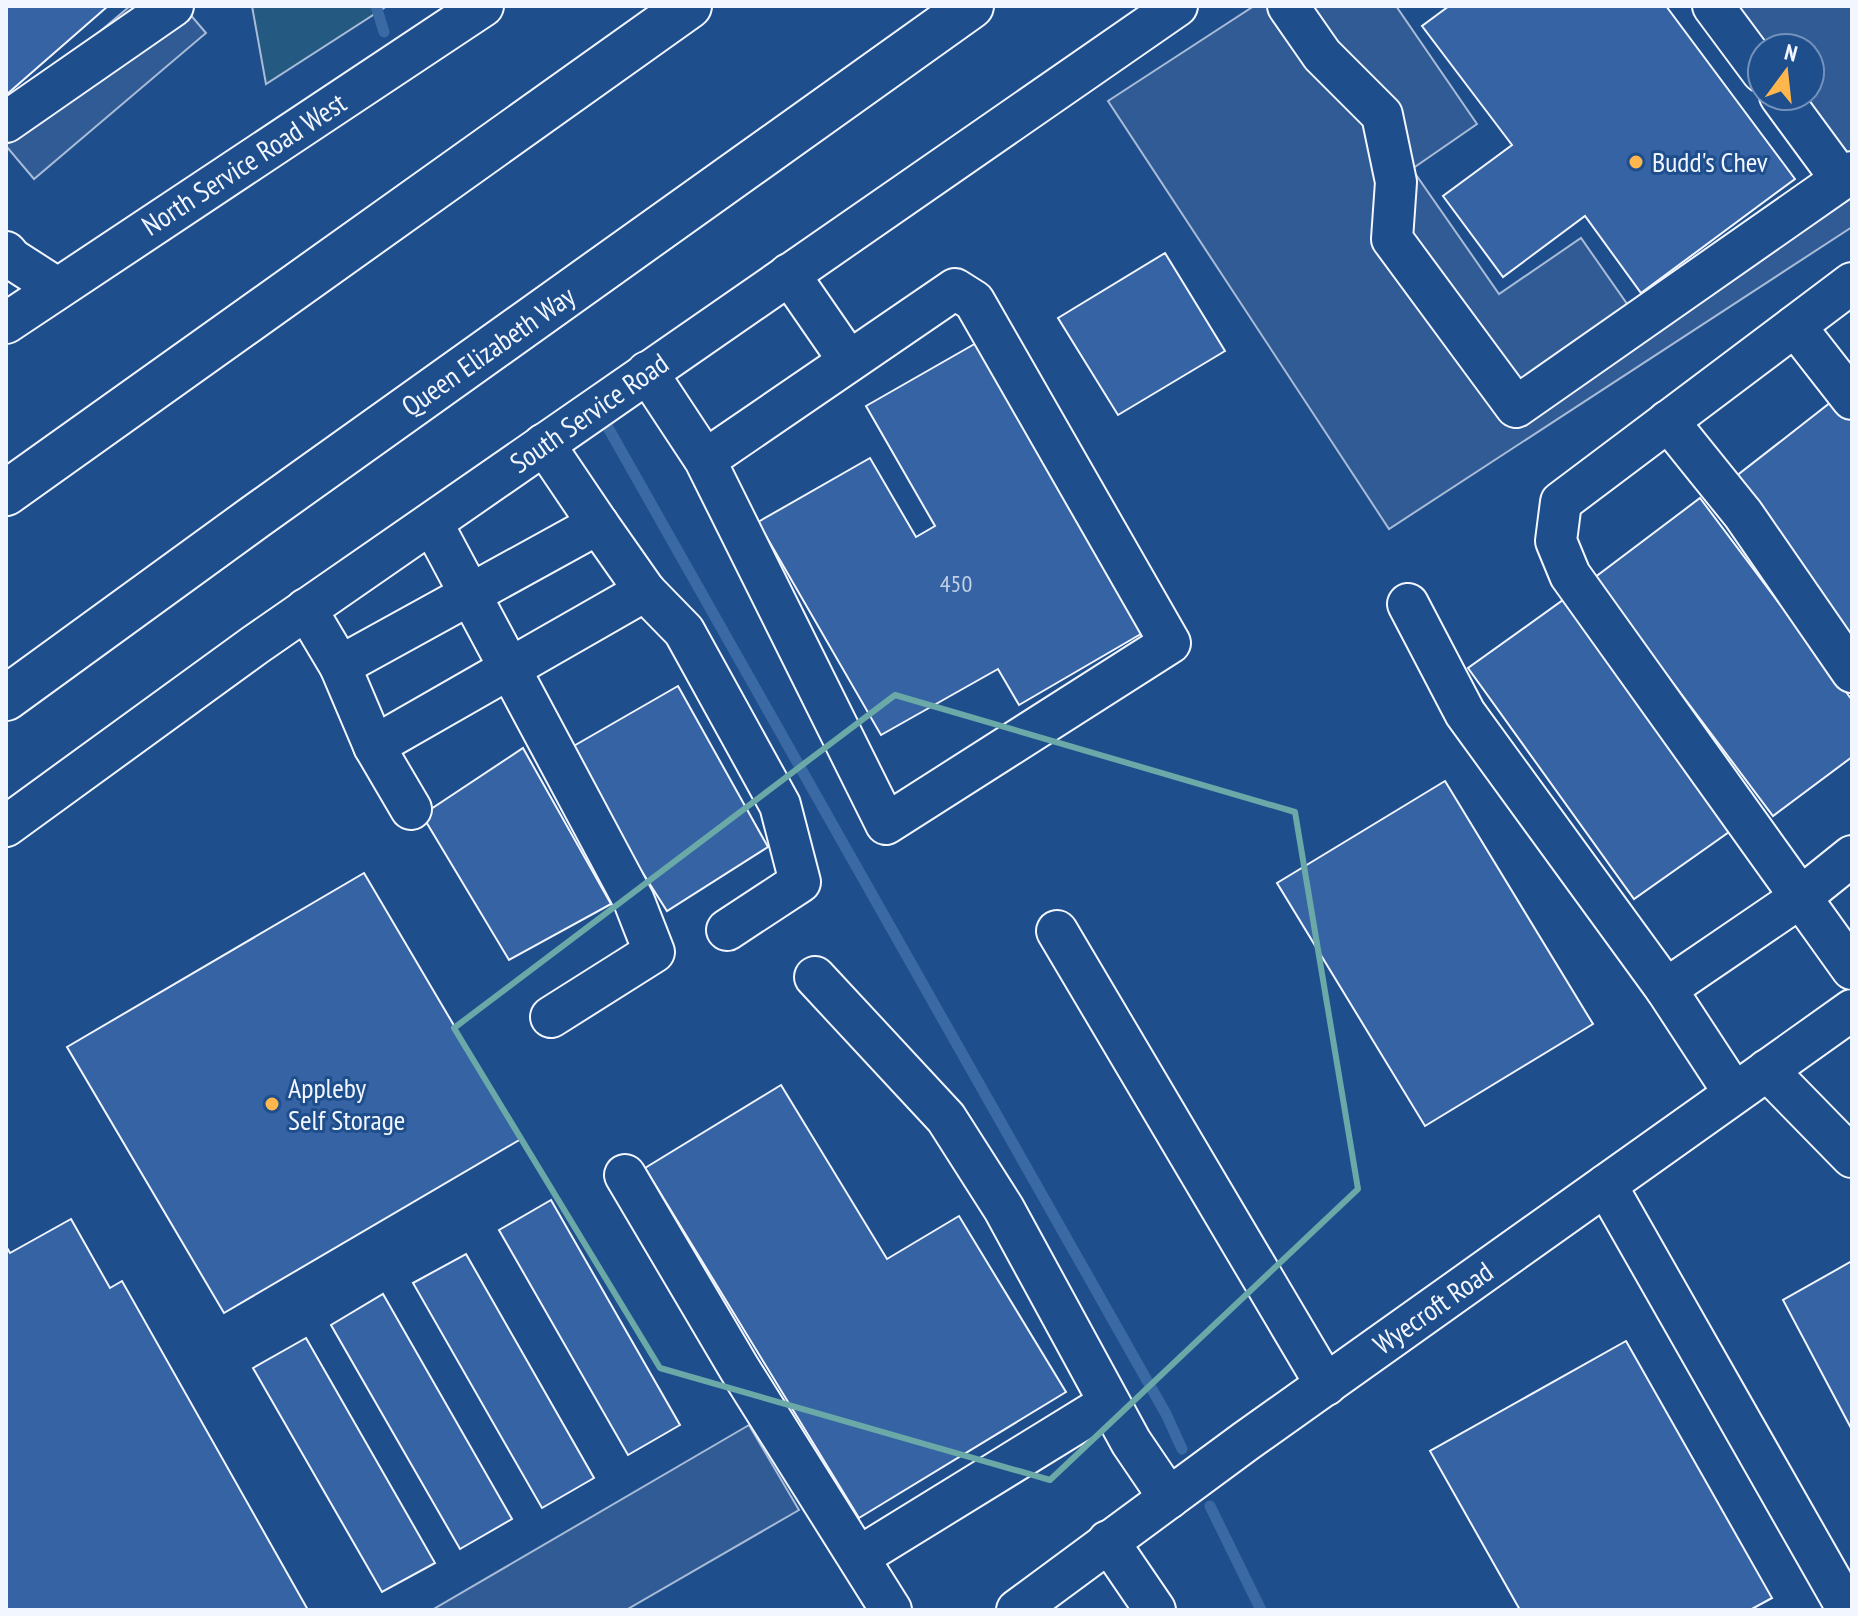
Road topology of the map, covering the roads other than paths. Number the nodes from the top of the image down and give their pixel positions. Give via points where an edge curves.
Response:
1 (173, 6) edge
2 (483, 6) edge
3 (689, 6) edge
4 (971, 6) edge
5 (1177, 6) edge
6 (1288, 6) edge
7 (1713, 6) edge
8 (1746, 50) edge
9 (1793, 112) edge
10 (6, 122) edge
11 (1847, 176) edge
12 (6, 252) edge
13 (789, 274) junction
14 (1852, 283) edge
15 (57, 288) junction
16 (6, 323) edge
17 (1795, 326) junction
18 (849, 361) junction
19 (647, 372) junction
20 (1852, 399) edge
21 (1668, 421) junction
22 (544, 444) junction
23 (705, 460) junction
24 (6, 493) edge
25 (432, 523) junction
26 (598, 524) junction
27 (645, 591) junction
28 (469, 593) junction
29 (1408, 604) dead end
30 (306, 609) junction
31 (340, 666) junction
32 (512, 669) junction
33 (1852, 672) edge
34 (6, 698) edge
35 (374, 746) junction
36 (411, 809) dead end
37 (6, 826) edge
38 (1852, 856) edge
39 (1801, 897) junction
40 (727, 930) dead end
41 (1057, 931) dead end
42 (1852, 969) edge
43 (815, 977) dead end
44 (1666, 989) junction
45 (1852, 1010) edge
46 (551, 1017) dead end
47 (1767, 1070) junction
48 (1734, 1093) junction
49 (1852, 1157) edge
50 (625, 1175) dead end
51 (1606, 1185) junction
52 (1326, 1385) junction
53 (1109, 1403) junction
54 (1169, 1498) junction
55 (1108, 1541) junction
56 (859, 1557) junction
57 (1027, 1607) edge
58 (891, 1610) edge
59 (1155, 1610) edge
60 (1848, 1610) edge

1 - 10 street
2 - 15 street, North Service Road West
3 - 24 highway
4 - 34 highway, Queen Elizabeth Way
5 - 13 street, South Service Road
6 - 11 street via 1322,55 1382,115 1396,182 1392,239 1516,407
7 - 8 street
9 - 11 street
12 - 15 street
13 - 18 street
13 - 19 street, South Service Road
14 - 17 street
15 - 16 street, North Service Road West
17 - 20 street
17 - 21 street
18 - 23 street
18 - 23 street via 955,289 974,301 1170,643 886,824
19 - 22 street, South Service Road
19 - 23 street
21 - 33 street via 1743,514
21 - 39 street via 1561,502 1556,541 1570,575
22 - 25 street, South Service Road
22 - 26 street
25 - 28 street
25 - 30 street, South Service Road
26 - 27 street
26 - 28 street
27 - 32 street
27 - 40 street via 684,631 780,805 800,882
28 - 31 street
28 - 32 street
29 - 44 street via 1465,713
30 - 31 street
30 - 37 street, South Service Road
31 - 35 street
32 - 35 street
32 - 46 street via 634,901 654,952
35 - 36 street
38 - 39 street
39 - 42 street
39 - 44 street
41 - 52 street
43 - 53 street via 946,1118 1004,1209
44 - 48 street
45 - 47 street, Wyecroft Road
47 - 48 street, Wyecroft Road
47 - 49 street
48 - 51 street, Wyecroft Road
50 - 56 street
51 - 52 street, Wyecroft Road
51 - 60 street
52 - 54 street, Wyecroft Road
53 - 54 street
53 - 56 street
54 - 55 street, Wyecroft Road
55 - 57 street, Wyecroft Road
55 - 59 street
56 - 58 street

